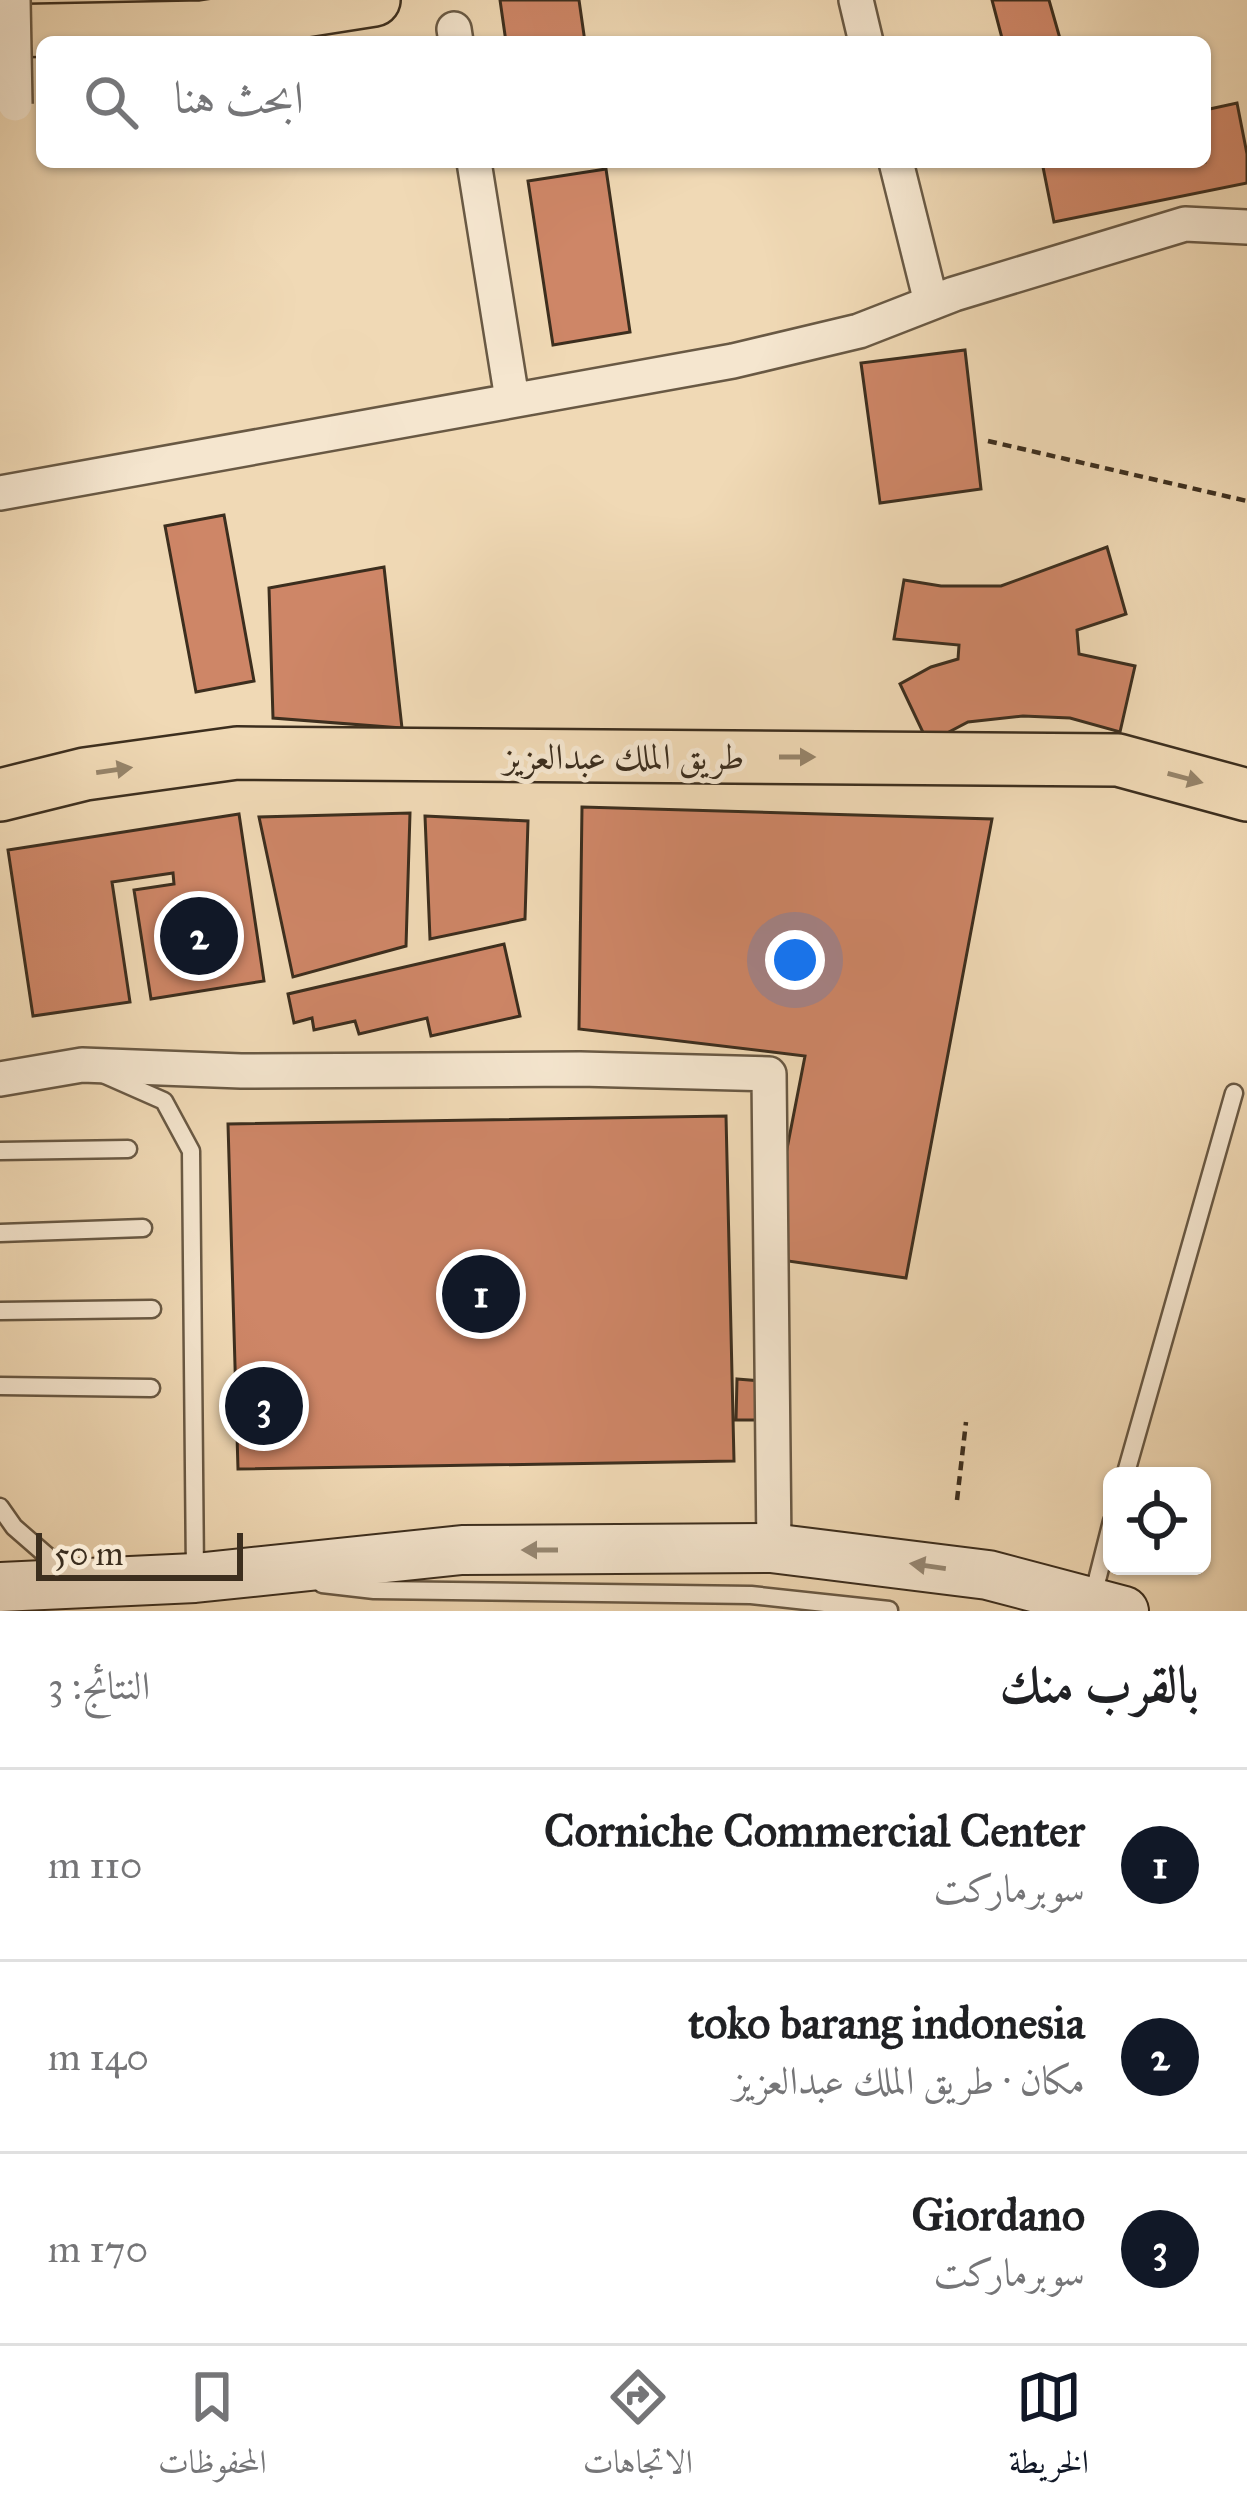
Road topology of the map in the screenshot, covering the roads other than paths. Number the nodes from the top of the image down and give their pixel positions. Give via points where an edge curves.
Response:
1 (13, 0) edge
2 (374, 0) edge
3 (856, 0) edge
4 (0, 31) edge
5 (865, 36) edge
6 (15, 104) dead end
7 (476, 168) edge
8 (898, 168) edge
9 (1247, 227) edge
10 (931, 302) junction
11 (512, 399) junction
12 (0, 493) edge
13 (0, 795) edge
14 (1247, 795) edge
15 (82, 1065) junction
16 (0, 1079) edge
17 (1234, 1093) dead end
18 (128, 1150) dead end
19 (0, 1151) edge
20 (142, 1228) dead end
21 (0, 1233) edge
22 (152, 1309) dead end
23 (0, 1311) edge
24 (0, 1387) edge
25 (151, 1388) dead end
26 (1128, 1467) edge
27 (0, 1507) edge
28 (774, 1550) junction
29 (1109, 1575) edge
30 (219, 1576) junction
31 (51, 1591) edge
32 (1108, 1606) edge
33 (890, 1610) edge

1 - 6 street, bridge
2 - 4 main road via 203,27
3 - 5 street
7 - 11 street
8 - 10 street
9 - 10 street via 1185,224
10 - 11 street via 859,331 754,356
11 - 12 street
13 -> 14 main road, طريق الملك عبدالعزيز via 237,753 1118,760
15 - 16 street
15 - 28 street via 769,1074
15 - 30 lane via 164,1101 191,1151
17 - 26 lane
18 - 19 lane
20 - 21 lane
22 - 23 lane
24 - 25 lane
27 - 31 lane
28 -> 30 main road via 462,1550
32 -> 28 main road via 988,1575
29 - 32 lane
30 - 31 main road
30 - 33 lane via 374,1590 751,1594

